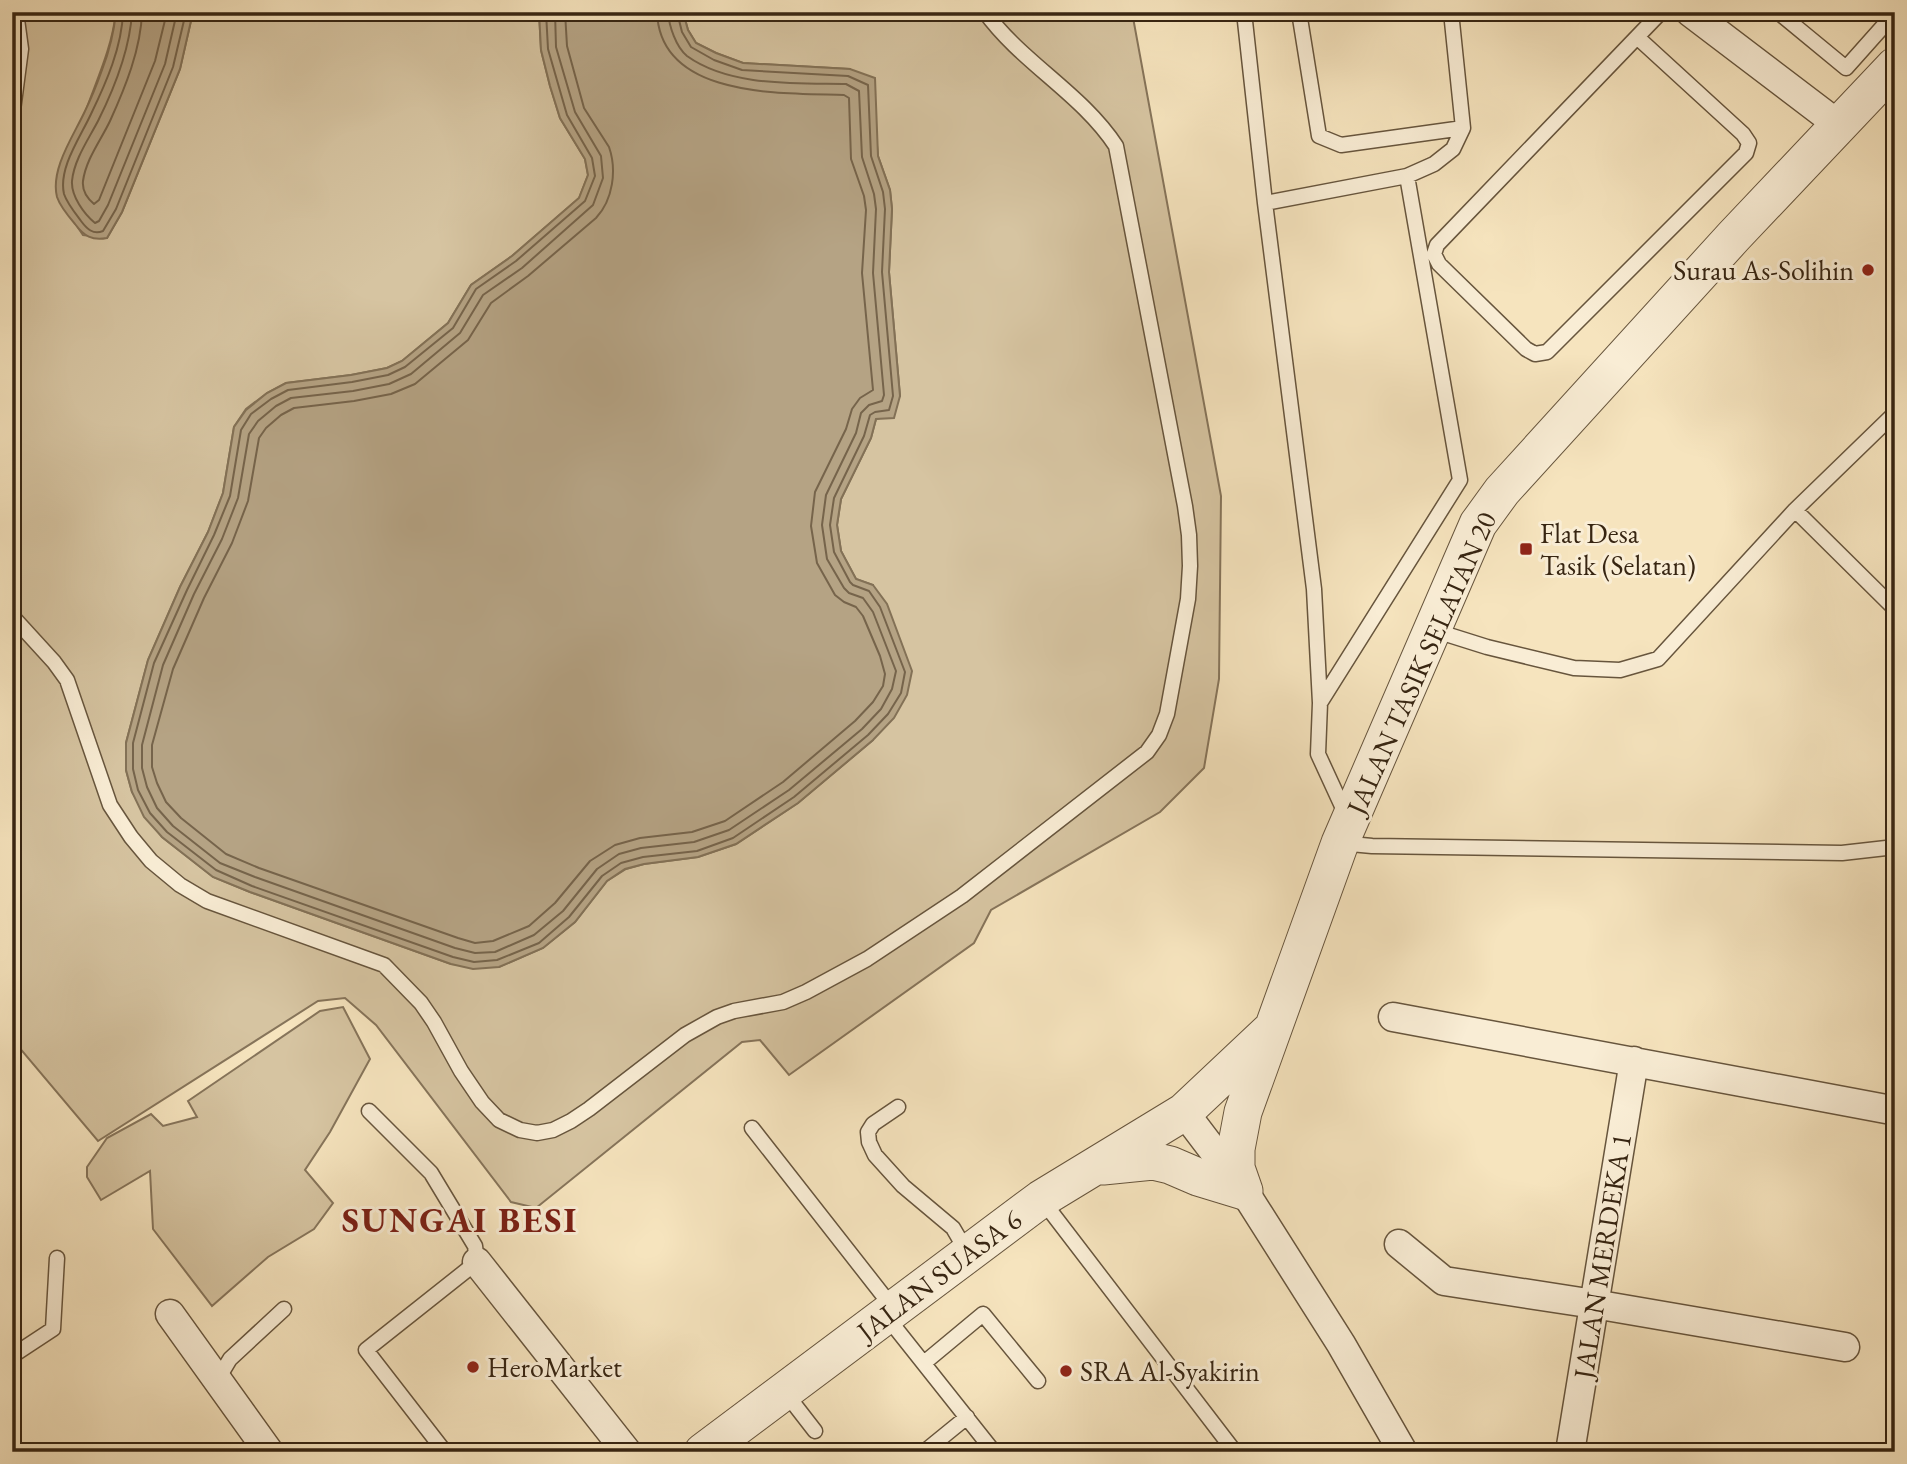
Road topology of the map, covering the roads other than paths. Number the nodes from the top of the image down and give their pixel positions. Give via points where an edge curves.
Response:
1 (16, 12) edge
2 (985, 12) edge
3 (1244, 12) edge
4 (1299, 12) edge
5 (1451, 12) edge
6 (1661, 12) edge
7 (1690, 12) edge
8 (1778, 12) edge
9 (1895, 13) edge
10 (1637, 37) junction
11 (1889, 85) edge
12 (12, 118) edge
13 (1840, 126) junction
14 (1463, 128) junction
15 (1407, 176) junction
16 (1265, 203) junction
17 (1895, 413) edge
18 (1795, 510) junction
19 (1895, 609) edge
20 (12, 616) edge
21 (1431, 630) junction
22 (1320, 704) junction
23 (1345, 832) junction
24 (1895, 847) edge
25 (1393, 1017) dead end
26 (1273, 1028) junction
27 (1634, 1061) junction
28 (898, 1107) dead end
29 (1886, 1109) dead end
30 (369, 1111) dead end
31 (1184, 1112) junction
32 (752, 1128) dead end
33 (1093, 1167) junction
34 (1244, 1191) junction
35 (1041, 1199) junction
36 (1399, 1244) dead end
37 (968, 1254) junction
38 (57, 1258) dead end
39 (477, 1262) junction
40 (1594, 1304) junction
41 (285, 1309) dead end
42 (889, 1312) junction
43 (170, 1314) dead end
44 (1845, 1346) dead end
45 (12, 1356) edge
46 (923, 1363) junction
47 (218, 1379) junction
48 (1038, 1381) dead end
49 (784, 1391) junction
50 (967, 1417) junction
51 (815, 1432) dead end
52 (265, 1450) edge
53 (445, 1452) edge
54 (627, 1452) edge
55 (703, 1452) edge
56 (924, 1452) edge
57 (994, 1452) edge
58 (1235, 1452) edge
59 (1402, 1452) edge
60 (1570, 1452) edge

1 - 12 lane via 21,49
2 - 20 lane via 1022,54 1104,128 1116,146 1185,506 1188,598 1167,714 1147,752 962,896 867,959 783,1002 734,1011 701,1025 589,1109 553,1130 520,1130 499,1120 482,1102 434,1021 384,965 207,901 151,861 110,805 67,680
3 - 16 lane
4 - 14 lane via 1319,136 1341,145
5 - 14 lane
6 - 10 lane
7 - 13 street
8 - 9 lane via 1846,68
10 - 10 lane via 1743,134 1749,143 1746,153 1547,352 1535,354 1439,264 1434,254 1437,245
11 - 13 street, JALAN TASIK SELATAN 20
13 - 21 street, JALAN TASIK SELATAN 20 via 1502,491 1478,524
14 - 15 lane via 1452,149 1434,164
15 - 16 lane
15 - 22 lane via 1460,480
16 - 22 lane via 1314,589
17 - 18 lane
18 - 19 lane
18 - 21 lane via 1658,659 1620,670 1574,668
21 - 23 street, JALAN TASIK SELATAN 20
22 - 23 lane via 1318,754
23 - 24 lane via 1372,846 1842,852
23 - 26 street, JALAN TASIK SELATAN 20
25 - 27 street
26 - 31 street, JALAN TASIK SELATAN 20
26 - 34 street via 1243,1112 1236,1149 1236,1168
27 - 29 street
27 - 40 street, JALAN MERDEKA 1
28 - 37 lane via 868,1132 875,1155 903,1186 953,1228
30 - 39 lane via 431,1173 475,1246
31 - 33 street, JALAN SUASA 6
31 - 34 street
32 - 42 lane
33 - 34 street via 1153,1161
33 - 35 street, JALAN SUASA 6
34 - 59 street via 1341,1344
35 - 37 street, JALAN SUASA 6
35 - 58 lane
36 - 40 street via 1444,1281
37 - 42 street, JALAN SUASA 6
38 - 45 lane via 53,1329
39 - 53 lane via 366,1350
39 - 54 street
40 - 44 street
40 - 60 street, JALAN MERDEKA 1
41 - 47 lane via 230,1359
42 - 46 lane
42 - 49 street, JALAN SUASA 6
43 - 47 street
46 - 48 lane via 983,1314
46 - 50 lane
47 - 52 street
49 - 51 lane
49 - 55 street, JALAN SUASA 6
50 - 56 lane
50 - 57 lane

